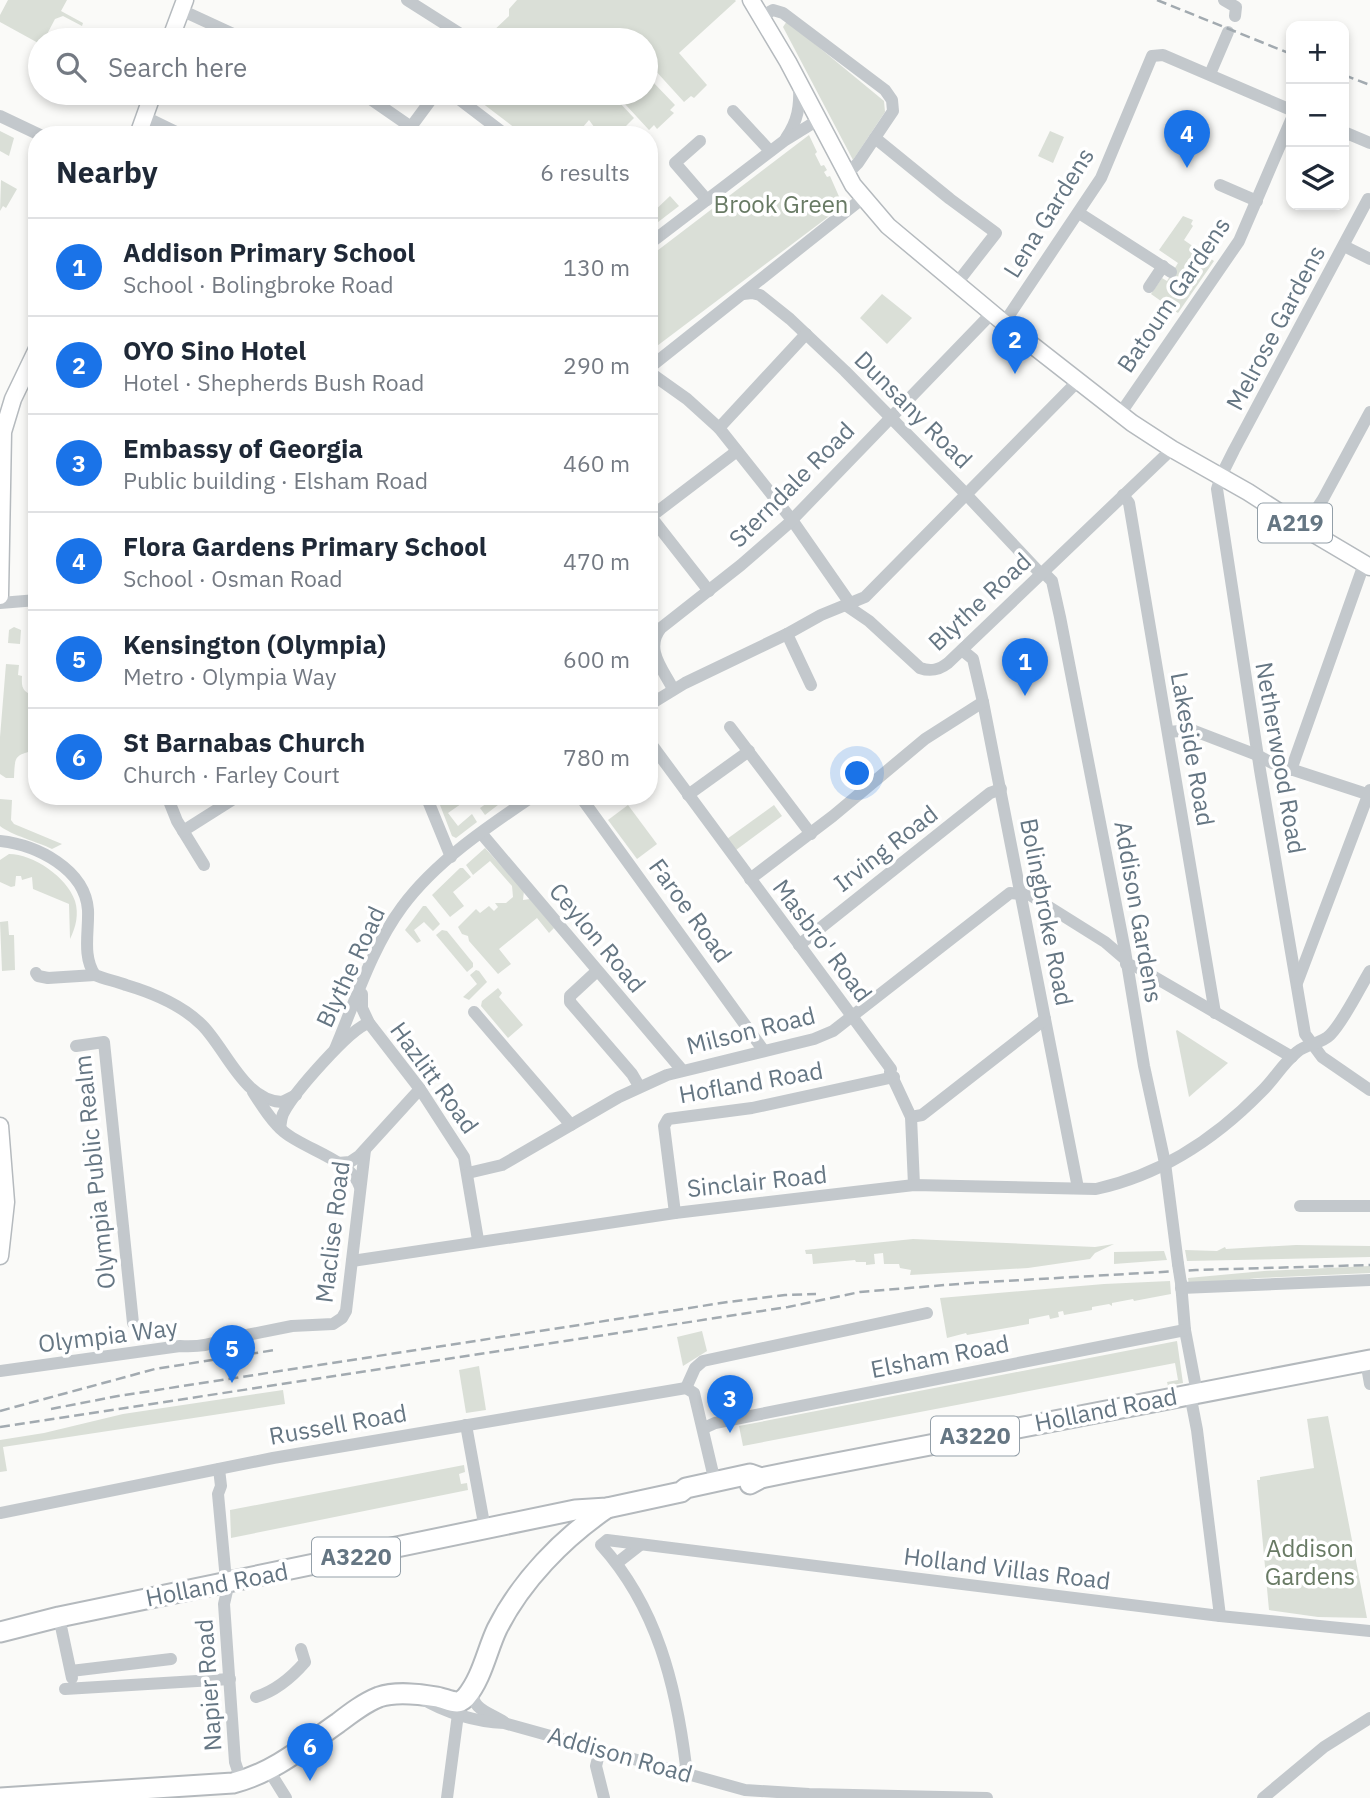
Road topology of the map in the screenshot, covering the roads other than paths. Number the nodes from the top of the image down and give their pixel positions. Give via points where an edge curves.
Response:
1 (407, 0) edge
2 (751, 0) edge
3 (1224, 0) edge
4 (183, 5) edge
5 (762, 16) junction
6 (1235, 16) dead end
7 (174, 28) edge
8 (224, 28) edge
9 (451, 28) edge
10 (1228, 32) dead end
11 (1210, 74) junction
12 (799, 83) junction
13 (149, 105) edge
14 (378, 105) edge
15 (427, 105) edge
16 (467, 105) edge
17 (1286, 108) edge
18 (733, 111) dead end
19 (0, 116) edge
20 (145, 117) junction
21 (818, 120) junction
22 (142, 126) edge
23 (164, 126) edge
24 (402, 126) edge
25 (412, 126) edge
26 (494, 126) edge
27 (28, 129) edge
28 (1286, 132) edge
29 (1349, 134) edge
30 (876, 138) junction
31 (700, 141) dead end
32 (783, 141) junction
33 (1370, 143) edge
34 (770, 151) junction
35 (846, 174) junction
36 (1220, 185) dead end
37 (863, 198) junction
38 (1368, 199) edge
39 (707, 200) junction
40 (1257, 201) junction
41 (1079, 213) junction
42 (658, 237) edge
43 (1344, 246) junction
44 (1370, 258) edge
45 (957, 283) junction
46 (1149, 287) dead end
47 (743, 294) junction
48 (998, 318) junction
49 (806, 334) junction
50 (658, 363) edge
51 (28, 368) edge
52 (658, 377) edge
53 (1078, 381) junction
54 (1370, 412) edge
55 (1120, 414) junction
56 (890, 418) junction
57 (719, 428) junction
58 (1, 446) edge
59 (1172, 449) junction
60 (737, 451) junction
61 (1221, 476) junction
62 (966, 494) junction
63 (1123, 495) junction
64 (658, 511) edge
65 (792, 520) junction
66 (658, 527) edge
67 (1304, 528) junction
68 (1367, 566) edge
69 (1042, 573) junction
70 (709, 591) junction
71 (870, 593) junction
72 (0, 596) edge
73 (28, 601) edge
74 (0, 603) edge
75 (847, 606) junction
76 (874, 626) junction
77 (658, 633) edge
78 (787, 634) junction
79 (962, 650) junction
80 (658, 661) edge
81 (811, 685) dead end
82 (673, 689) junction
83 (658, 699) edge
84 (983, 702) junction
85 (730, 727) dead end
86 (1168, 733) junction
87 (749, 751) junction
88 (658, 753) edge
89 (1257, 755) junction
90 (1291, 770) junction
91 (1001, 789) junction
92 (1369, 793) edge
93 (688, 795) junction
94 (171, 805) edge
95 (224, 805) edge
96 (430, 805) edge
97 (517, 805) edge
98 (587, 805) edge
99 (183, 831) junction
100 (481, 833) junction
101 (811, 834) junction
102 (0, 841) edge
103 (451, 857) junction
104 (204, 865) dead end
105 (750, 879) junction
106 (1021, 893) junction
107 (1119, 928) junction
108 (1104, 942) junction
109 (799, 945) junction
110 (1126, 962) junction
111 (597, 971) junction
112 (1370, 971) edge
113 (36, 973) dead end
114 (95, 975) junction
115 (363, 982) junction
116 (1296, 987) junction
117 (474, 1012) dead end
118 (1215, 1013) junction
119 (853, 1018) junction
120 (1045, 1019) junction
121 (369, 1023) junction
122 (76, 1046) dead end
123 (1312, 1046) junction
124 (335, 1049) junction
125 (764, 1051) junction
126 (1292, 1057) junction
127 (682, 1070) junction
128 (894, 1077) junction
129 (249, 1086) junction
130 (639, 1086) junction
131 (421, 1089) junction
132 (1370, 1090) edge
133 (296, 1095) junction
134 (911, 1117) junction
135 (572, 1125) junction
136 (0, 1126) edge
137 (280, 1128) junction
138 (365, 1150) junction
139 (1165, 1163) junction
140 (337, 1164) junction
141 (468, 1173) junction
142 (914, 1185) junction
143 (360, 1186) junction
144 (1078, 1188) junction
145 (1300, 1206) dead end
146 (1370, 1206) edge
147 (675, 1213) junction
148 (478, 1240) junction
149 (0, 1256) edge
150 (352, 1261) junction
151 (1370, 1280) edge
152 (1181, 1285) junction
153 (927, 1313) dead end
154 (342, 1318) joint
155 (133, 1322) dead end
156 (1185, 1330) junction
157 (1368, 1360) edge
158 (0, 1371) edge
159 (1370, 1384) edge
160 (686, 1388) junction
161 (1194, 1393) junction
162 (466, 1425) junction
163 (704, 1428) junction
164 (219, 1469) junction
165 (761, 1478) junction
166 (715, 1482) junction
167 (681, 1492) junction
168 (607, 1508) junction
169 (0, 1513) edge
170 (548, 1516) junction
171 (485, 1529) junction
172 (569, 1539) junction
173 (640, 1545) junction
174 (617, 1563) junction
175 (226, 1584) junction
176 (1220, 1616) junction
177 (59, 1617) junction
178 (1370, 1631) edge
179 (0, 1632) edge
180 (301, 1649) dead end
181 (171, 1659) dead end
182 (71, 1671) junction
183 (230, 1679) junction
184 (475, 1682) junction
185 (417, 1696) junction
186 (232, 1700) junction
187 (458, 1714) junction
188 (1370, 1718) edge
189 (504, 1723) junction
190 (600, 1750) junction
191 (268, 1769) junction
192 (684, 1773) junction
193 (234, 1787) edge
194 (52, 1796) edge
195 (0, 1798) edge
196 (286, 1798) edge
197 (447, 1798) edge
198 (604, 1798) edge
199 (987, 1798) edge
200 (1262, 1798) edge

1 - 9 street
2 - 5 main road, A219
3 - 6 street via 1236,7
4 - 7 main road
4 - 8 street
5 - 12 main road, A219
5 - 30 street via 773,10 783,13 885,90 893,111
10 - 11 street
11 - 17 street
11 - 41 street, Lena Gardens via 1163,55 1150,58 1101,178
12 - 21 main road, A219
12 - 32 street via 797,116
13 - 20 main road
14 - 24 street
15 - 25 street
16 - 26 street
18 - 34 street
19 - 27 street
20 - 22 main road
20 - 23 street
21 - 32 street
21 - 35 main road, A219
28 - 40 street, Batoum Gardens
29 - 33 street
30 - 35 street
30 - 45 street via 996,233
31 - 39 street via 675,163
32 - 34 street
34 - 39 street
35 - 37 main road, A219
36 - 40 street
37 - 45 main road, A219 via 888,226
37 - 47 street
38 - 43 street, Melrose Gardens
39 - 42 street
40 - 55 street, Batoum Gardens via 1239,241
41 - 46 street via 1167,269
41 - 48 street, Lena Gardens
43 - 44 street
43 - 61 street, Melrose Gardens
45 - 48 main road, A219
47 - 49 street, Dunsany Road via 762,298
47 - 50 street
48 - 53 main road, A219
48 - 56 street, Sterndale Road
49 - 56 street, Dunsany Road
49 - 57 street
51 - 58 main road via 13,400
52 - 57 street
53 - 55 main road, A219
53 - 62 street
54 - 67 street
55 - 59 main road, A219
56 - 62 street, Dunsany Road
56 - 65 street, Sterndale Road
57 - 60 street
58 - 72 main road
59 - 61 main road, A219
59 - 63 street, Blythe Road
60 - 64 street
60 - 65 street
61 - 67 main road, A219
61 - 89 street, Netherwood Road via 1218,499
62 - 69 street, Dunsany Road
62 - 71 street
63 - 69 street, Blythe Road
63 - 86 street, Lakeside Road via 1129,503
65 - 70 street, Sterndale Road
65 - 75 street via 847,599
66 - 70 street
67 - 68 main road, A219
68 - 90 street
69 - 79 street, Blythe Road
69 - 107 street, Addison Gardens via 1054,586
70 - 77 street, Sterndale Road
71 - 75 street
71 - 76 street
73 - 74 street
75 - 76 street, Blythe Road
75 - 78 street
76 - 79 street, Blythe Road via 926,670 944,667
78 - 81 street
78 - 82 street
79 - 84 street, Bolingbroke Road via 973,659
80 - 82 street, Sterndale Road
82 - 83 street
84 - 91 street, Bolingbroke Road
84 - 101 street via 925,739
85 - 87 street
86 - 89 street via 1192,730
86 - 118 street, Lakeside Road
87 - 93 street
87 - 101 street
88 - 93 street, Masbro' Road
89 - 90 street
89 - 116 street, Netherwood Road
90 - 92 street
91 - 106 street, Bolingbroke Road
91 - 109 street, Irving Road via 990,793
92 - 116 street
93 - 105 street, Masbro' Road
94 - 99 street
95 - 99 street
96 - 103 street
97 - 100 street, Blythe Road
98 - 125 street, Faroe Road
99 - 104 street
100 - 103 street, Blythe Road
100 - 111 street, Ceylon Road
101 - 105 street
102 - 114 street via 20,844 53,859 77,880 87,904 88,961
103 - 115 street, Blythe Road via 402,908
105 - 109 street, Masbro' Road
106 - 108 street
106 - 119 street, Milson Road via 1006,896
106 - 120 street, Bolingbroke Road
107 - 108 street
107 - 110 street, Addison Gardens
108 - 110 street
109 - 119 street, Masbro' Road
110 - 118 street
110 - 139 street, Addison Gardens
111 - 127 street, Ceylon Road
111 - 130 street via 570,996 570,1002
112 - 123 street via 1332,1033
113 - 114 street via 43,978
114 - 129 street via 186,1011 208,1031
115 - 121 street, Hazlitt Road via 362,1008
115 - 124 street, Blythe Road
116 - 123 street, Netherwood Road via 1305,1034
117 - 135 street
118 - 126 street
119 - 125 street, Milson Road via 828,1034
119 - 128 street, Masbro' Road
120 - 134 street via 922,1115
120 - 144 street, Bolingbroke Road
121 - 124 street, Blythe Road
121 - 131 street, Hazlitt Road
122 - 155 street, Olympia Public Realm via 104,1042
123 - 126 street
123 - 132 street
124 - 133 street, Blythe Road
125 - 127 street, Milson Road
126 - 139 street, Sinclair Road via 1232,1119 1187,1153
127 - 130 street, Milson Road
128 - 134 street, Masbro' Road
128 - 147 street, Hofland Road via 752,1108 668,1119 664,1126
129 - 133 street via 276,1102
129 - 137 street
130 - 135 street, Milson Road
131 - 138 street, Maclise Road
131 - 141 street, Hazlitt Road via 462,1153
133 - 137 street, Blythe Road via 284,1111
134 - 142 street, Masbro' Road
135 - 141 street, Milson Road via 502,1165
136 - 149 main road via 6,1195
137 - 140 street
138 - 140 street via 350,1162
138 - 143 street, Maclise Road
139 - 144 street, Sinclair Road via 1117,1184
139 - 152 street, Addison Gardens, bridge
140 - 143 street via 353,1173
141 - 148 street, Hazlitt Road
142 - 144 street, Sinclair Road
142 - 147 street, Sinclair Road
143 - 150 street, Maclise Road
145 - 146 street
147 - 148 street, Sinclair Road
148 - 150 street, Sinclair Road
150 - 154 street, Maclise Road
151 - 152 street
152 - 156 street, Addison Gardens
153 - 160 street via 703,1361
154 - 158 street, Olympia Way via 333,1324 292,1326 212,1344
156 - 161 street, Addison Gardens
156 - 163 street, Elsham Road
157 - 159 street
157 - 161 highway, Holland Road / A3220
160 - 162 street, Russell Road
160 - 163 street via 694,1394
161 - 165 highway, Holland Road / A3220
161 - 176 street, Addison Gardens
162 - 164 street, Russell Road
162 - 171 street
163 - 166 street
164 - 169 street, Russell Road
164 - 175 street, Napier Road
165 - 166 highway, Holland Road / A3220 via 750,1474
165 - 167 highway, Holland Road / A3220 via 690,1495
166 - 167 highway, Holland Road / A3220
167 - 168 highway, Holland Road / A3220
168 - 170 highway, Holland Road / A3220
168 - 172 highway, A3220
170 - 171 highway, Holland Road / A3220
170 - 172 highway via 563,1521
171 - 175 highway, Holland Road / A3220
172 - 184 highway, A3220 via 518,1593
173 - 174 street
173 - 174 street, Holland Villas Road via 607,1540 601,1545
173 - 176 street, Holland Villas Road
174 - 192 street via 646,1611 668,1665
175 - 177 highway, Holland Road / A3220
175 - 183 street, Napier Road
176 - 178 street, Holland Villas Road
177 - 179 highway, Holland Road / A3220
177 - 182 street
180 - 186 street via 305,1662 293,1675 266,1694
181 - 182 street
182 - 183 street via 70,1688
183 - 186 street, Napier Road
184 - 185 highway, Addison Road via 458,1702
184 - 189 street, Addison Road via 475,1705
185 - 187 street, Addison Road
185 - 191 highway, Addison Road via 390,1694 370,1701
186 - 193 street, Napier Road via 239,1774
187 - 189 street, Addison Road
187 - 197 street
188 - 200 street via 1324,1747
189 - 190 street, Addison Road
190 - 192 street, Addison Road
190 - 198 street via 596,1766
191 - 193 highway, Addison Road
191 - 196 street
192 - 199 street, Addison Road via 767,1793
193 - 194 highway, Addison Road
194 - 195 highway, Addison Road

